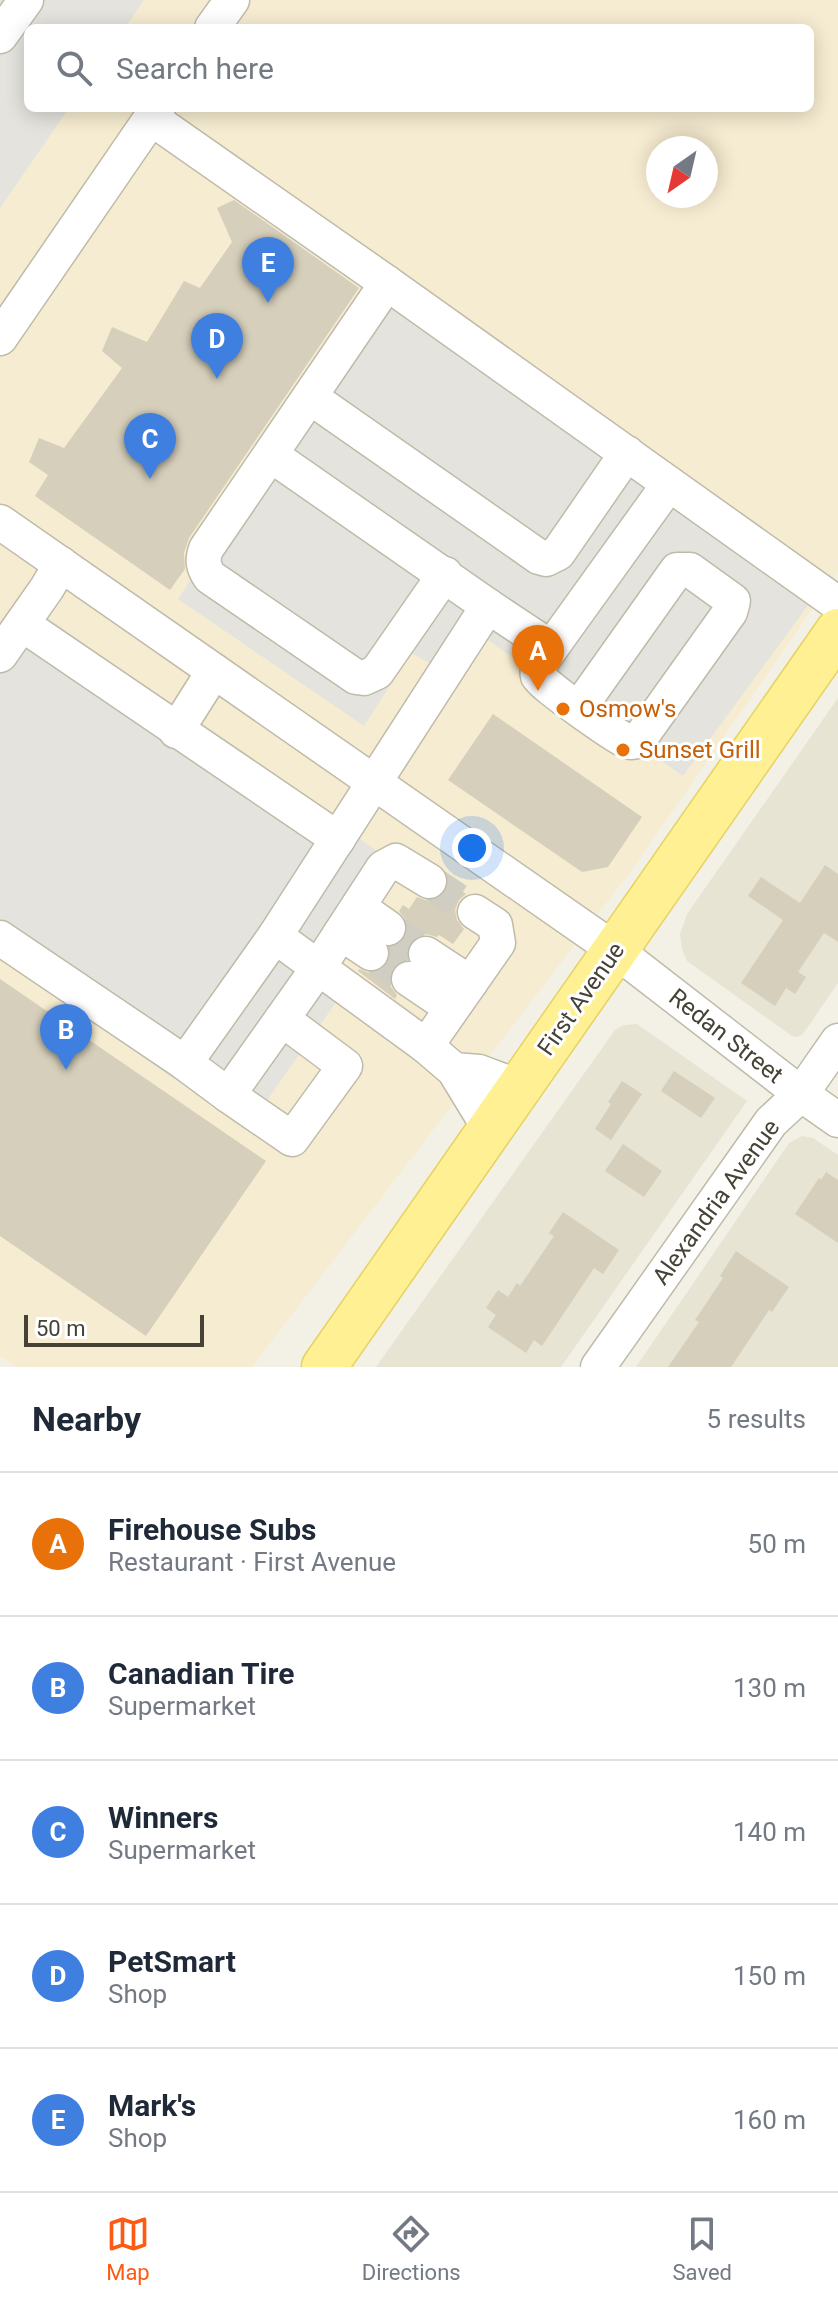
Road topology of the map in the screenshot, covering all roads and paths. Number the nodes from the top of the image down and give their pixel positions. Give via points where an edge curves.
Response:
1 (26, 0) edge
2 (232, 0) edge
3 (215, 24) edge
4 (0, 36) edge
5 (154, 113) edge
6 (387, 283) junction
7 (0, 338) edge
8 (310, 397) junction
9 (627, 453) junction
10 (271, 455) junction
11 (669, 484) junction
12 (0, 522) edge
13 (61, 564) junction
14 (445, 574) junction
15 (838, 604) edge
16 (488, 606) junction
17 (22, 624) junction
18 (838, 631) edge
19 (551, 648) junction
20 (0, 655) edge
21 (214, 671) junction
22 (579, 708) junction
23 (176, 731) junction
24 (374, 783) junction
25 (338, 839) junction
26 (429, 881) tunnel mouth
27 (475, 912) tunnel mouth
28 (350, 920) junction
29 (275, 936) junction
30 (0, 938) edge
31 (379, 940) tunnel mouth
32 (615, 950) junction
33 (417, 966) tunnel mouth
34 (318, 968) junction
35 (461, 996) junction
36 (282, 1019) junction
37 (838, 1041) edge
38 (426, 1046) junction
39 (185, 1063) junction
40 (454, 1070) junction
41 (519, 1087) junction
42 (801, 1094) junction
43 (228, 1095) junction
44 (838, 1120) edge
45 (490, 1129) junction
46 (324, 1367) edge
47 (598, 1367) edge

1 - 4 street
2 - 3 street
5 - 6 street
5 - 7 street
6 - 8 street
6 - 9 street
8 - 9 street via 546,559 558,553
8 - 10 street
9 - 11 street
10 - 14 street
10 - 14 street via 206,549 205,569 356,677 377,672
11 - 15 street
11 - 19 street
12 - 13 street, Redan Street
13 - 17 street
13 - 21 street, Redan Street
14 - 16 street
16 - 19 street
16 - 24 street
17 - 20 street
17 - 23 street
18 - 32 main road, First Avenue
19 - 22 street via 538,676
21 - 23 street
21 - 24 street, Redan Street
22 - 22 street via 624,739 638,741 733,601 690,570 677,570
23 - 25 street
24 - 25 street
24 - 32 street, Redan Street
25 - 29 street
26 - 28 street via 396,861 383,868
27 - 35 street via 495,925 498,943
28 - 31 street
28 - 34 street
29 - 34 street
29 - 39 street
30 - 39 street
32 - 41 main road, First Avenue
32 - 42 street, Redan Street
33 - 35 street
34 - 36 street
34 - 38 street
35 - 38 street
36 - 43 street
36 - 43 street via 345,1066 292,1139
37 - 42 street, Alexandria Avenue
38 - 40 street
39 - 43 street
40 - 41 street via 479,1072
40 - 45 street
41 - 45 main road, First Avenue
42 - 44 street, Redan Street
42 - 47 street, Alexandria Avenue via 771,1122
45 - 46 main road, First Avenue

